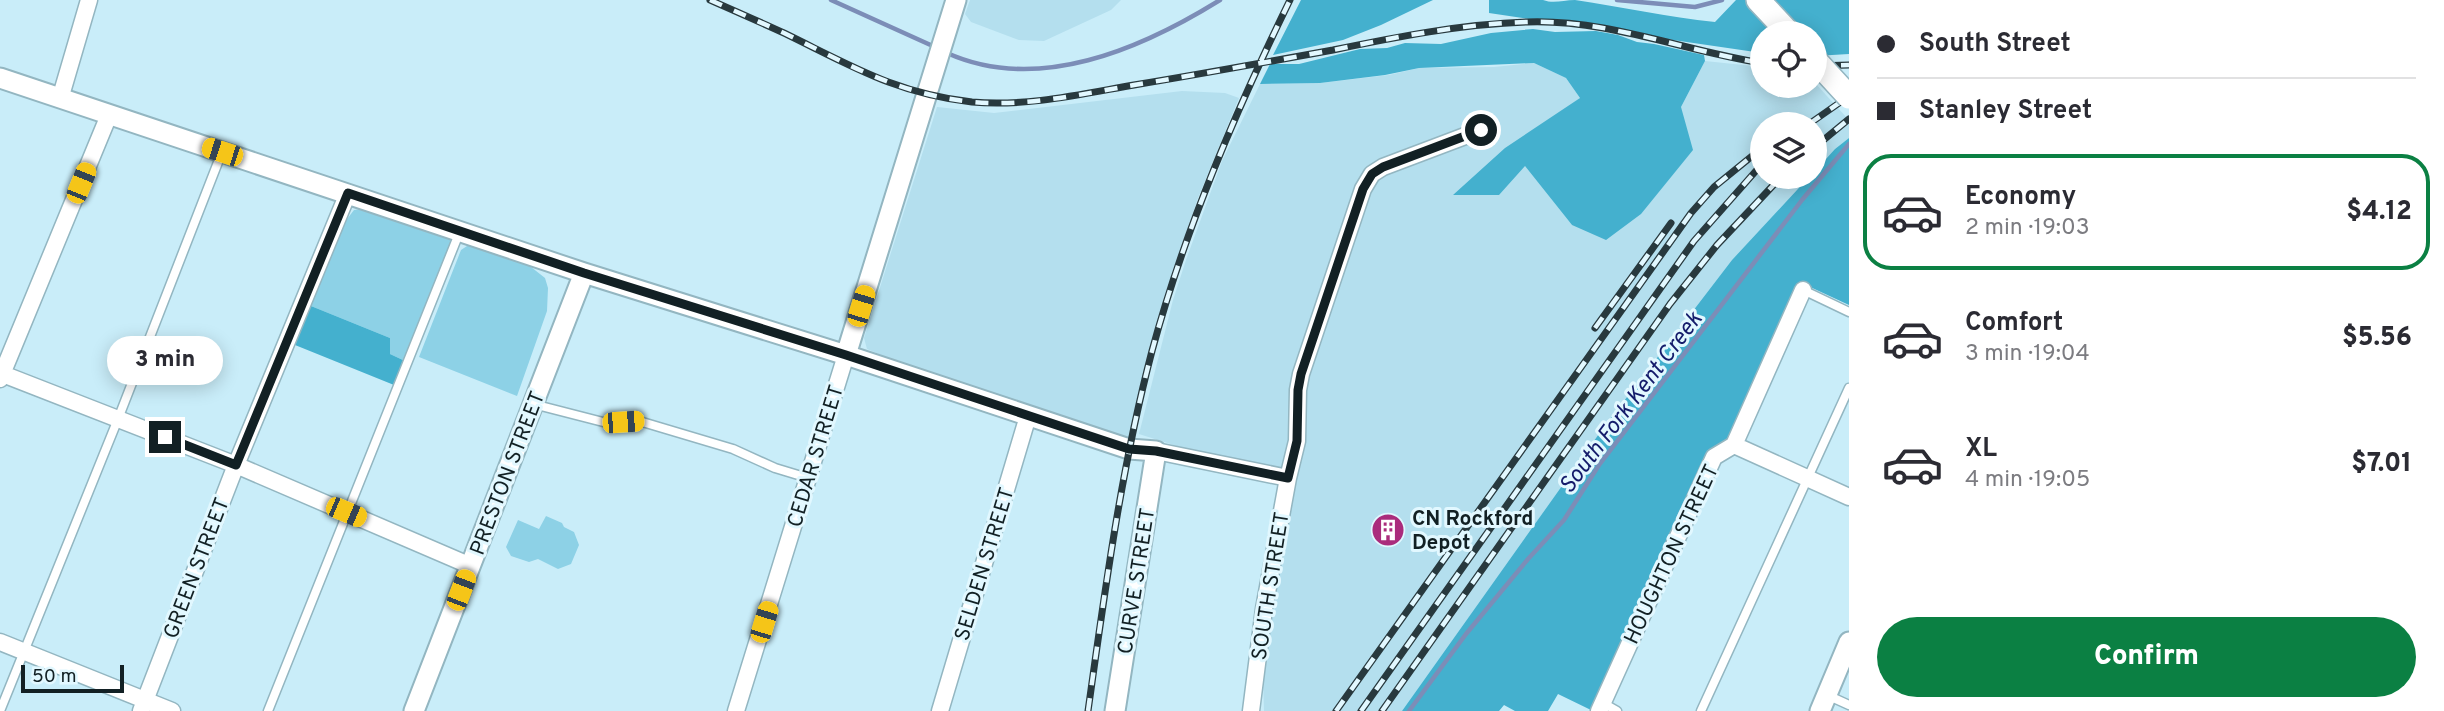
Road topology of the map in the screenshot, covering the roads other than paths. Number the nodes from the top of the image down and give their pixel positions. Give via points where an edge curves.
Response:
1 (89, 0) edge
2 (956, 0) edge
3 (1758, 0) edge
4 (1778, 21) edge
5 (1827, 73) edge
6 (0, 78) edge
7 (1849, 97) edge
8 (61, 99) junction
9 (109, 115) junction
10 (1481, 130) dead end
11 (222, 152) junction
12 (348, 193) junction
13 (460, 231) junction
14 (584, 273) junction
15 (1804, 290) joint
16 (1849, 312) edge
17 (846, 355) junction
18 (1, 375) edge
19 (1849, 388) edge
20 (533, 404) junction
21 (1028, 416) junction
22 (118, 419) junction
23 (1734, 445) junction
24 (1156, 451) junction
25 (236, 465) junction
26 (808, 478) junction
27 (1288, 478) junction
28 (1808, 479) junction
29 (1849, 497) edge
30 (346, 512) junction
31 (471, 566) junction
32 (0, 642) edge
33 (1849, 642) edge
34 (24, 652) junction
35 (1824, 703) edge
36 (1849, 705) edge
37 (143, 706) edge
38 (1606, 709) edge
39 (0, 711) edge
40 (172, 711) edge
41 (268, 711) edge
42 (414, 711) edge
43 (736, 711) edge
44 (940, 711) edge
45 (1115, 711) edge
46 (1251, 711) edge
47 (1701, 711) edge

1 - 8 street
2 - 17 street, CEDAR STREET
3 - 4 main road
5 - 7 main road, bridge
6 - 8 street
8 - 9 street
9 - 11 street
9 - 18 street
10 - 27 street, SOUTH STREET via 1383,167 1363,189 1301,374 1297,441
11 - 12 street
11 - 22 lane
12 - 13 street
12 - 25 street, GREEN STREET
13 - 14 street
13 - 30 lane
14 - 17 street
14 - 20 street, PRESTON STREET
15 - 16 lane
15 - 23 street, HOUGHTON STREET
17 - 21 street
17 - 26 street, CEDAR STREET
18 - 22 street
19 - 28 lane
20 - 26 lane via 607,423 639,421 733,449
20 - 31 street, PRESTON STREET
21 - 24 street via 1129,449
21 - 44 street, SELDEN STREET
22 - 25 street
22 - 34 lane
23 - 28 street
23 - 38 street, HOUGHTON STREET via 1714,457
24 - 27 street
24 - 45 street, CURVE STREET
25 - 30 street
25 - 37 street, GREEN STREET
26 - 43 street, CEDAR STREET
27 - 46 street, SOUTH STREET
28 - 29 street
28 - 47 lane
30 - 31 street
30 - 41 lane
31 - 42 street, PRESTON STREET
32 - 34 street
33 - 35 street
34 - 37 street
34 - 39 lane
35 - 36 lane
37 - 40 street

